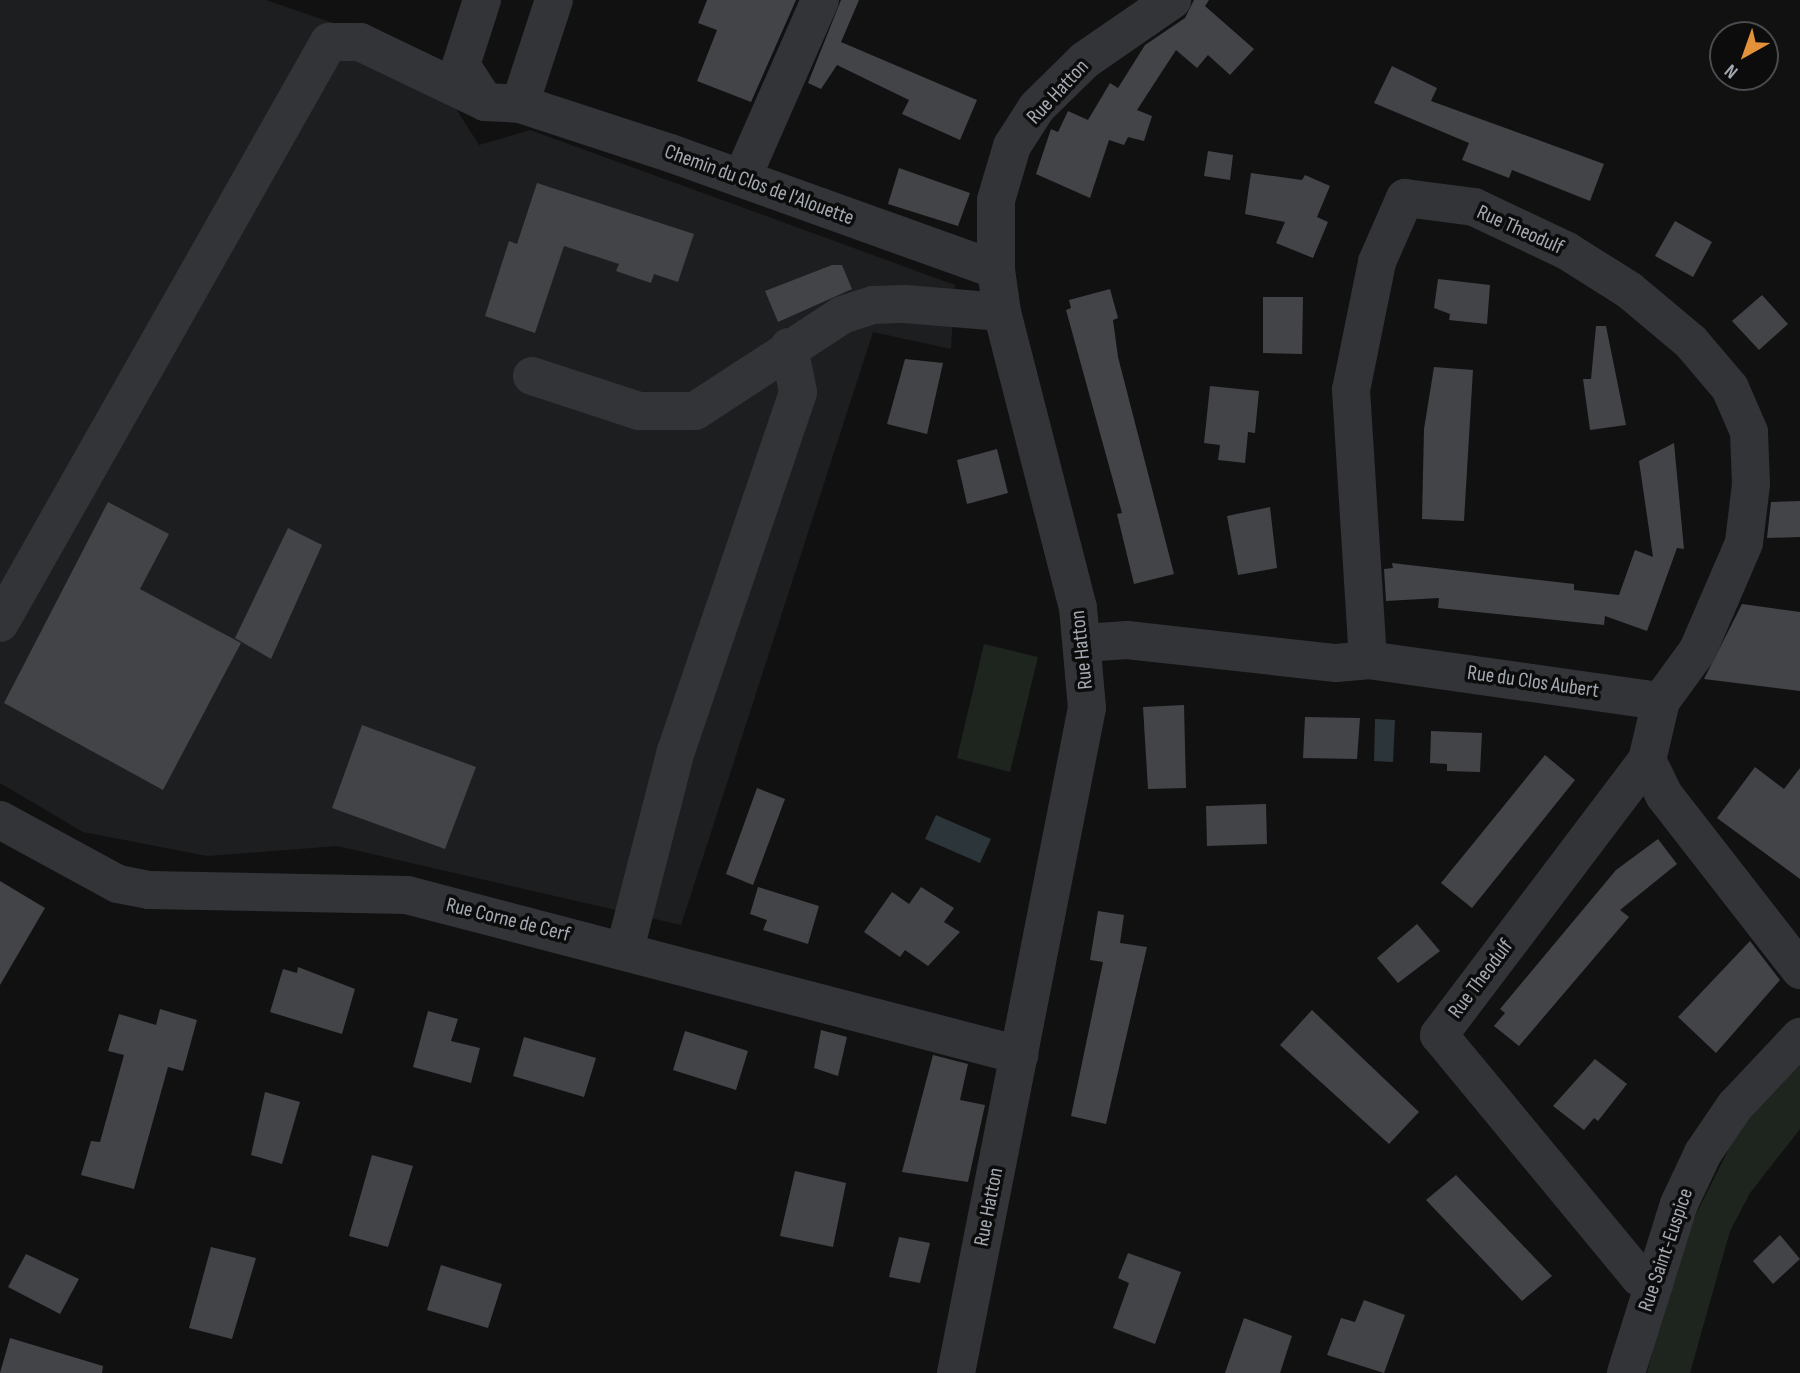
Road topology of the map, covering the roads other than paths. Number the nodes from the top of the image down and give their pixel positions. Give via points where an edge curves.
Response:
1 (482, 0) edge
2 (554, 0) edge
3 (820, 0) edge
4 (1172, 0) edge
5 (503, 103) junction
6 (742, 178) junction
7 (996, 270) junction
8 (1002, 312) junction
9 (789, 347) junction
10 (532, 376) dead end
11 (0, 623) edge
12 (1084, 643) junction
13 (1368, 660) junction
14 (1665, 695) junction
15 (1647, 760) junction
16 (0, 820) edge
17 (625, 949) junction
18 (1800, 970) edge
19 (1800, 1037) edge
20 (1019, 1055) junction
21 (1654, 1285) junction
22 (956, 1373) edge
23 (1626, 1373) edge

1 - 5 street via 461,65
2 - 5 street
3 - 6 street
4 - 7 street, Rue Hatton via 1085,60 1037,107 1012,146 996,201
5 - 6 street, Chemin du Clos de l'Alouette
5 - 11 street, Chemin du Clos de l'Alouette via 360,42 329,42
6 - 7 street, Chemin du Clos de l'Alouette
7 - 8 street, Rue Hatton
8 - 9 street via 873,305 842,315
8 - 12 street, Rue Hatton
9 - 10 street via 695,411 639,411
9 - 17 street via 798,392 676,751
12 - 13 street, Rue du Clos Aubert via 1127,640 1336,663
12 - 20 street, Rue Hatton via 1084,739
13 - 14 street, Rue du Clos Aubert
13 - 14 street, Rue Theodulf via 1351,390 1377,262 1405,198 1474,207 1567,251 1629,290 1691,342 1730,388 1749,432 1751,484 1744,543 1698,650
14 - 15 street
15 - 18 street via 1664,795
15 - 21 street, Rue Theodulf via 1439,1035 1639,1277
16 - 17 street, Rue Corne de Cerf via 118,884 149,890 407,895
17 - 20 street, Rue Corne de Cerf
19 - 21 street, Rue Saint-Euspice via 1735,1106 1703,1153 1679,1204
20 - 22 street, Rue Hatton
21 - 23 street, Rue Saint-Euspice

